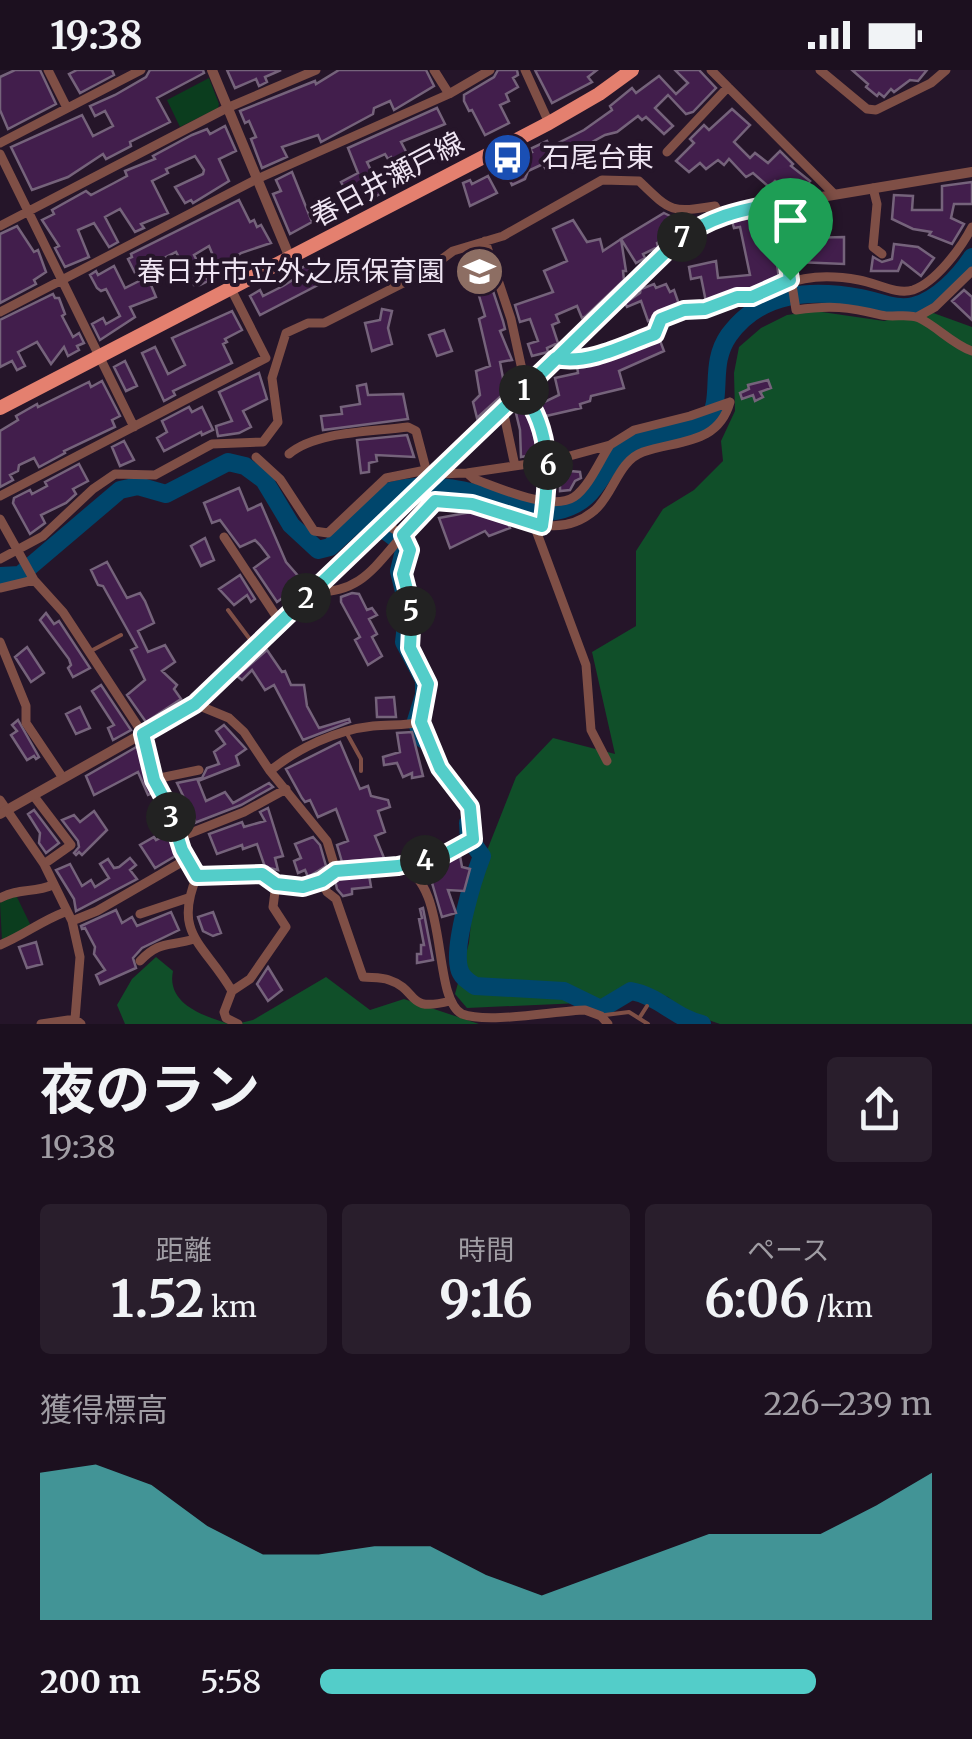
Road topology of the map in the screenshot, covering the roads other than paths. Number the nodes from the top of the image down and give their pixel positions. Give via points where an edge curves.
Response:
1 (48, 70) edge
2 (141, 70) edge
3 (212, 70) edge
4 (316, 70) edge
5 (434, 70) edge
6 (490, 70) edge
7 (525, 70) edge
8 (632, 70) edge
9 (711, 70) edge
10 (820, 70) edge
11 (930, 70) edge
12 (944, 73) edge
13 (728, 86) junction
14 (448, 94) junction
15 (67, 108) junction
16 (228, 108) junction
17 (549, 122) junction
18 (0, 143) edge
19 (668, 152) dead end
20 (0, 154) edge
21 (972, 172) edge
22 (257, 178) junction
23 (873, 188) junction
24 (833, 193) junction
25 (779, 203) junction
26 (28, 212) junction
27 (720, 216) junction
28 (0, 226) edge
29 (972, 228) edge
30 (485, 242) junction
31 (882, 254) dead end
32 (290, 258) junction
33 (938, 271) junction
34 (972, 271) edge
35 (61, 280) junction
36 (790, 282) junction
37 (956, 288) junction
38 (231, 290) junction
39 (752, 297) joint
40 (0, 312) edge
41 (917, 317) junction
42 (972, 351) edge
43 (99, 356) junction
44 (556, 358) junction
45 (524, 390) junction
46 (0, 408) edge
47 (504, 410) junction
48 (134, 427) junction
49 (610, 445) junction
50 (289, 454) dead end
51 (256, 457) dead end
52 (548, 462) junction
53 (515, 466) junction
54 (467, 473) junction
55 (430, 475) junction
56 (0, 496) edge
57 (412, 496) junction
58 (547, 500) junction
59 (435, 501) junction
60 (0, 518) edge
61 (383, 524) junction
62 (538, 526) junction
63 (403, 535) junction
64 (224, 537) dead end
65 (17, 551) junction
66 (0, 559) edge
67 (34, 580) junction
68 (0, 588) edge
69 (312, 592) junction
70 (228, 610) dead end
71 (280, 622) junction
72 (121, 636) dead end
73 (0, 642) edge
74 (255, 646) junction
75 (90, 652) junction
76 (195, 704) junction
77 (421, 722) junction
78 (346, 732) junction
79 (143, 734) junction
80 (607, 760) dead end
81 (199, 770) dead end
82 (270, 771) junction
83 (361, 771) dead end
84 (64, 778) junction
85 (154, 780) junction
86 (286, 789) junction
87 (33, 796) junction
88 (2, 808) edge
89 (178, 838) junction
90 (188, 859) junction
91 (44, 864) junction
92 (398, 866) junction
93 (336, 871) junction
94 (197, 876) junction
95 (322, 881) junction
96 (276, 884) junction
97 (53, 885) junction
98 (0, 898) edge
99 (188, 898) junction
100 (65, 912) junction
101 (140, 914) dead end
102 (72, 922) junction
103 (194, 939) junction
104 (0, 945) edge
105 (140, 961) dead end
106 (232, 991) junction
107 (450, 1000) junction
108 (647, 1006) dead end
109 (640, 1016) junction
110 (604, 1020) edge
111 (78, 1021) edge
112 (41, 1024) edge
113 (238, 1024) edge
114 (648, 1024) edge

1 - 15 street
2 - 15 street
3 - 16 street
4 - 16 street
5 - 14 street
6 - 14 street
7 - 17 street
8 - 17 main road, 春日井瀬戸線
9 - 13 street
10 - 12 street via 876,110
11 - 12 street
13 - 19 street
13 - 24 street
14 - 22 street
15 - 18 street
16 - 22 street
16 - 26 street
17 - 32 main road, 春日井瀬戸線
20 - 26 street
21 - 23 street
22 - 32 street
22 - 35 street
23 - 24 street
23 - 31 street via 874,247
24 - 25 street
25 - 27 street
25 - 36 street
26 - 28 street
26 - 35 street
27 - 30 street via 715,206 680,212 663,205 639,181 602,180
27 - 44 street via 676,242
29 - 33 street
30 - 45 street via 511,319
30 - 65 street via 453,251 324,323 286,333 272,378 278,422 264,442 212,444 155,475 115,474
32 - 38 main road, 春日井瀬戸線
33 - 36 street via 910,291 860,280
33 - 37 street
34 - 37 street
35 - 40 street
35 - 43 street
36 - 39 street
36 - 41 street via 796,310 830,305
37 - 41 street
38 - 43 main road, 春日井瀬戸線
38 - 48 street via 266,358
39 - 44 lane via 668,315 655,334 596,356
41 - 42 street
43 - 46 main road, 春日井瀬戸線
43 - 48 street
44 - 45 street
45 - 47 street
45 - 52 street via 539,419
47 - 53 street
47 - 55 street
48 - 56 street
49 - 52 street
49 - 58 street via 574,497
49 - 62 street via 634,430 730,402 706,436 637,454 586,516
50 - 55 street via 316,439 408,427 416,432
51 - 55 street via 319,534 328,533 386,478
52 - 53 street
52 - 58 street
53 - 54 street
54 - 55 street
54 - 58 street
55 - 57 street
57 - 59 street
57 - 61 street
58 - 62 street
59 - 62 street via 472,504
59 - 63 street
60 - 65 street
61 - 63 street
61 - 69 street
62 - 80 street via 586,664 591,730
63 - 69 street via 352,586
63 - 77 street via 410,550 403,574 412,609 410,648 428,684
64 - 71 street
65 - 66 street
65 - 67 street
67 - 68 street
67 - 75 street
69 - 71 street
70 - 74 lane
71 - 74 street
72 - 75 lane
73 - 84 street via 26,706 26,723
74 - 76 street
75 - 79 street
76 - 79 street
76 - 82 street via 229,718
77 - 78 street
77 - 92 street via 440,768 470,807 473,839 442,856
78 - 82 street via 294,752
78 - 83 lane
79 - 84 street
79 - 85 street
81 - 85 street
82 - 86 street
84 - 87 street
85 - 89 street
86 - 89 street
86 - 93 street via 328,841
87 - 88 street
87 - 91 street via 71,845
88 - 91 street
89 - 90 street
90 - 94 street
90 - 102 street
91 - 97 street
92 - 93 street
92 - 107 street via 411,872 430,904
93 - 95 street
94 - 96 street via 262,874
94 - 99 street
95 - 96 street
95 - 107 street via 336,899 363,977 392,980 424,1005
96 - 106 street via 274,907 286,926 250,978
97 - 98 street
97 - 100 street
99 - 101 street
99 - 103 street
100 - 102 street
100 - 104 street
102 - 111 street via 80,957
103 - 105 street via 151,949
103 - 106 street
106 - 113 street via 224,1012
107 - 110 street via 460,1014 481,1019 585,1010
108 - 109 lane
109 - 110 lane via 629,1012
109 - 114 lane
111 - 112 street

